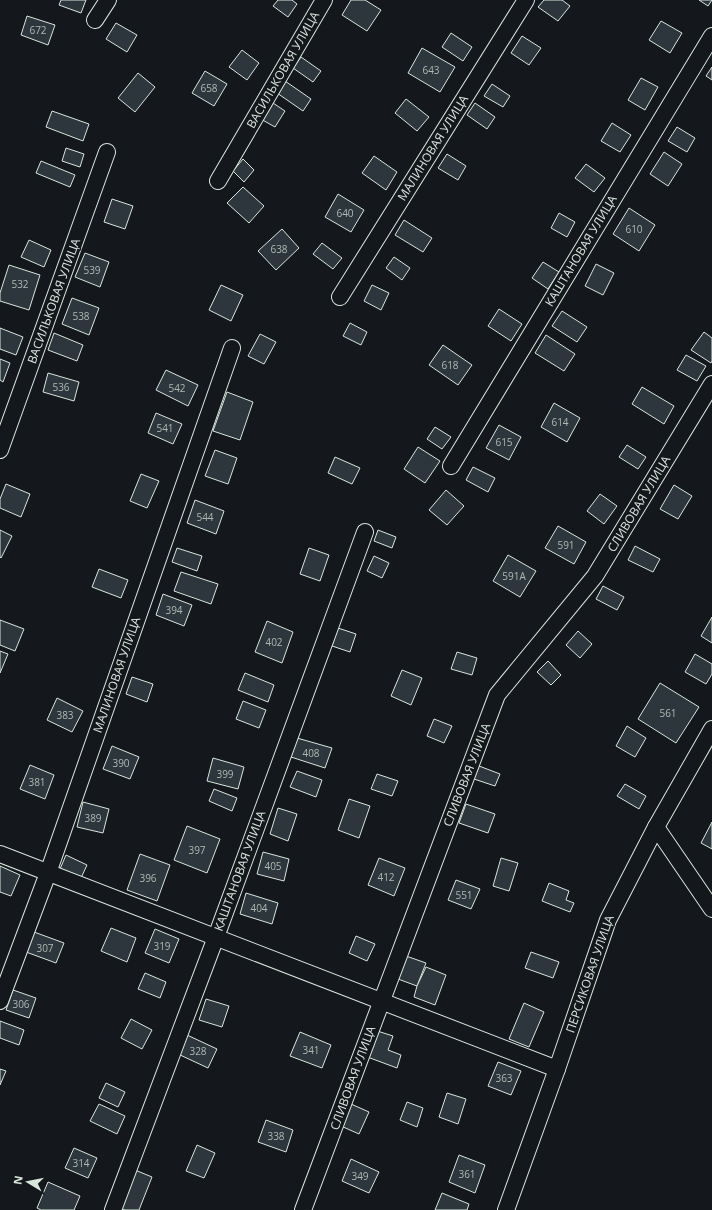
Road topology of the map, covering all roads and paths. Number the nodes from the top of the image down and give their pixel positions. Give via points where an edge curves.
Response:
1 (108, 0) edge
2 (324, 0) edge
3 (526, 0) edge
4 (95, 20) dead end
5 (712, 36) edge
6 (107, 152) dead end
7 (218, 181) dead end
8 (340, 297) dead end
9 (232, 348) dead end
10 (712, 384) edge
11 (0, 450) edge
12 (451, 466) dead end
13 (365, 532) dead end
14 (712, 729) edge
15 (656, 827) junction
16 (0, 854) edge
17 (48, 872) junction
18 (712, 909) edge
19 (216, 938) junction
20 (0, 1001) edge
21 (382, 1001) junction
22 (557, 1069) junction
23 (112, 1210) edge
24 (303, 1210) edge
25 (506, 1210) edge

1 - 4 street
2 - 7 street, ВАСИЛЬКОВАЯ УЛИЦА
3 - 8 street, МАЛИНОВАЯ УЛИЦА
5 - 12 street, КАШТАНОВАЯ УЛИЦА
6 - 11 street, ВАСИЛЬКОВАЯ УЛИЦА
9 - 17 street, МАЛИНОВАЯ УЛИЦА
10 - 21 street, СЛИВОВАЯ УЛИЦА via 595,576 497,695
13 - 19 street, КАШТАНОВАЯ УЛИЦА
14 - 15 street, ПЕРСИКОВАЯ УЛИЦА
15 - 18 street
15 - 22 street, ПЕРСИКОВАЯ УЛИЦА via 608,920
16 - 17 street
17 - 19 street
17 - 20 street, МАЛИНОВАЯ УЛИЦА
19 - 21 street
19 - 23 street, КАШТАНОВАЯ УЛИЦА
21 - 22 street
21 - 24 street, СЛИВОВАЯ УЛИЦА
22 - 25 street, ПЕРСИКОВАЯ УЛИЦА

